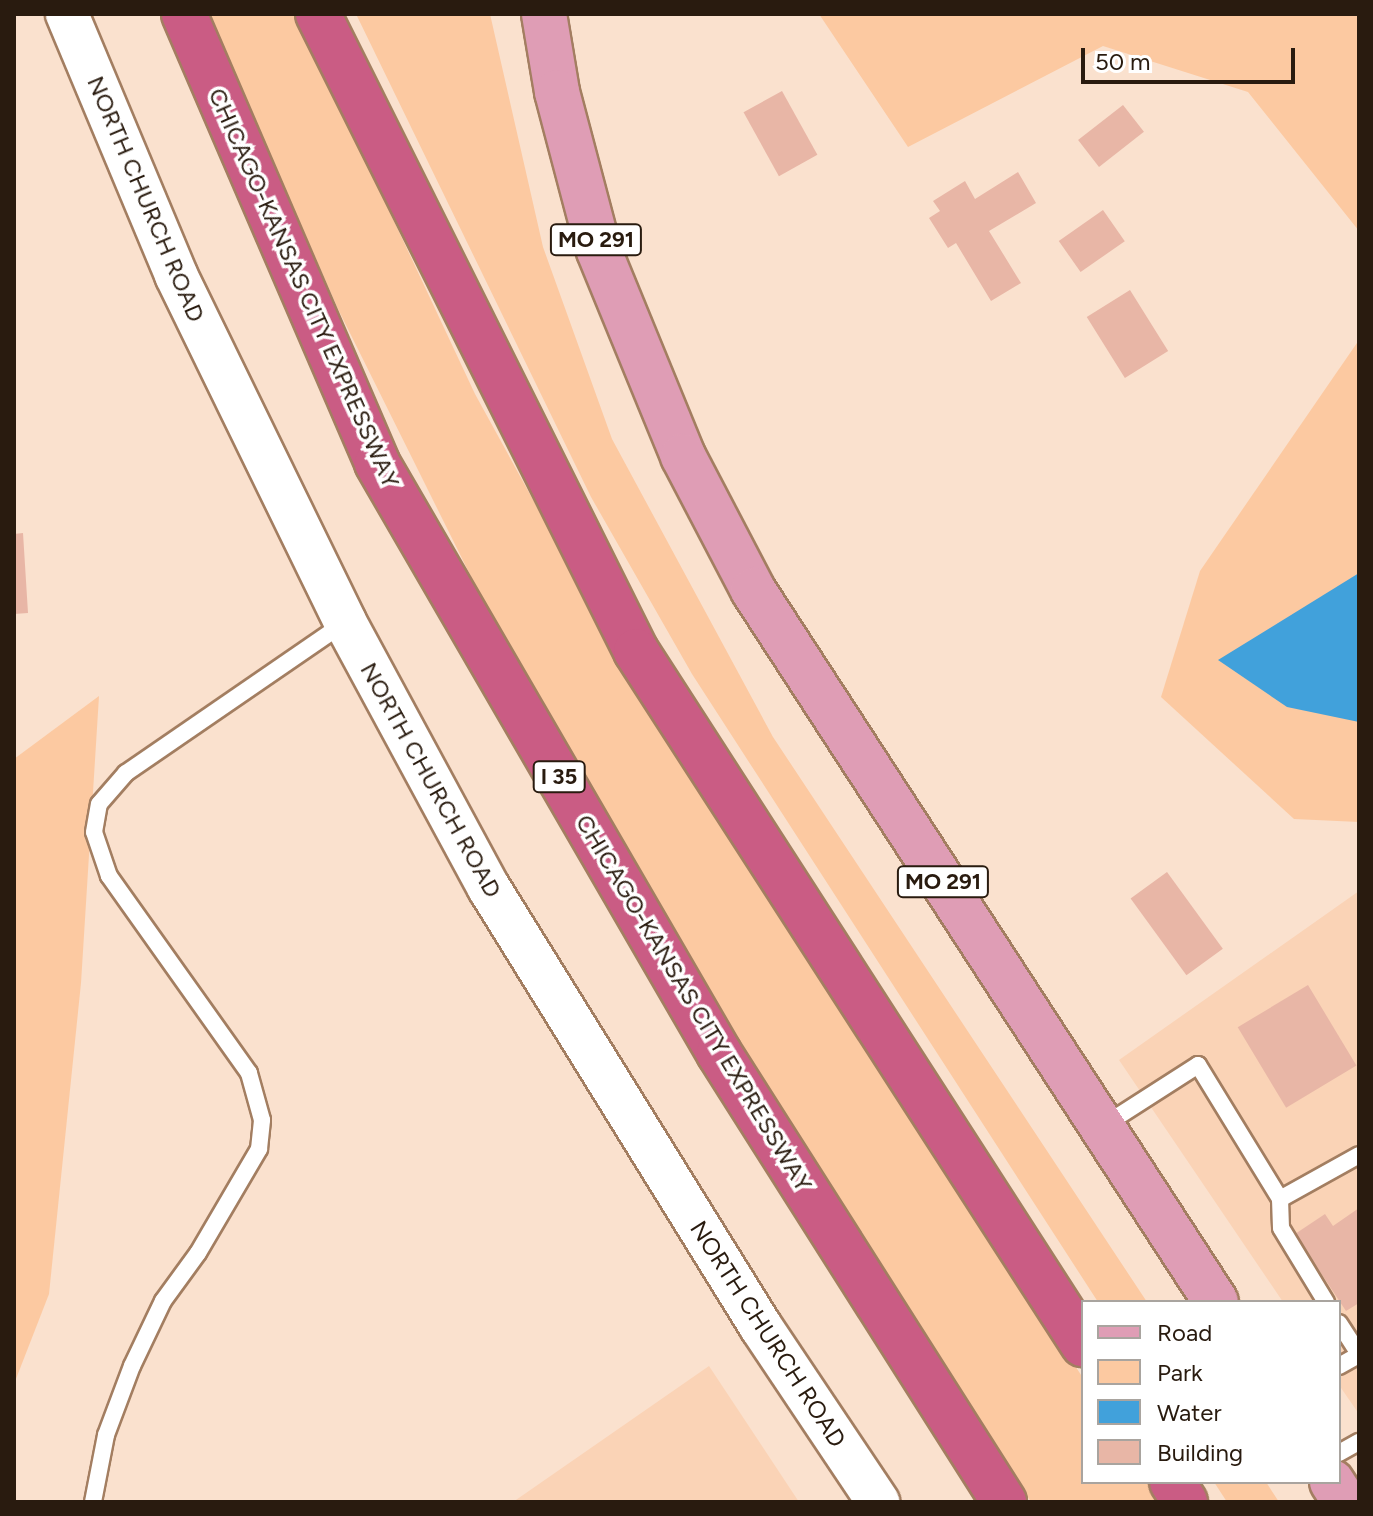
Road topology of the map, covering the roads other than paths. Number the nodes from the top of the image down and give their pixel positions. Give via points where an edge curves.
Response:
1 (67, 14) edge
2 (184, 14) edge
3 (318, 14) edge
4 (544, 14) edge
5 (345, 622) junction
6 (1102, 1127) junction
7 (1359, 1155) edge
8 (1280, 1199) junction
9 (1215, 1300) edge
10 (1325, 1300) edge
11 (1341, 1326) edge
12 (1081, 1341) edge
13 (1359, 1355) edge
14 (1341, 1365) edge
15 (1359, 1442) edge
16 (1341, 1452) edge
17 (1173, 1484) edge
18 (1333, 1484) edge
19 (93, 1502) edge
20 (878, 1502) edge
21 (1004, 1502) edge
22 (1185, 1502) edge
23 (1345, 1502) edge

1 - 5 main road, NORTH CHURCH ROAD via 176,275
2 - 21 highway, CHICAGO-KANSAS CITY EXPRESSWAY / I 35 via 377,463 719,1053
3 - 12 highway via 636,651
4 - 6 main road, MO 291 via 557,92 599,251 683,456 753,590
5 - 19 lane via 126,773 99,804 94,832 109,876 249,1073 262,1120 259,1149 163,1301 132,1366 106,1435
5 - 20 main road, NORTH CHURCH ROAD via 513,927 753,1314
6 - 8 lane via 1198,1065
6 - 9 main road, MO 291
7 - 8 lane
8 - 10 lane via 1281,1228
11 - 13 lane
13 - 14 lane
15 - 16 lane
17 - 22 highway
18 - 23 main road

